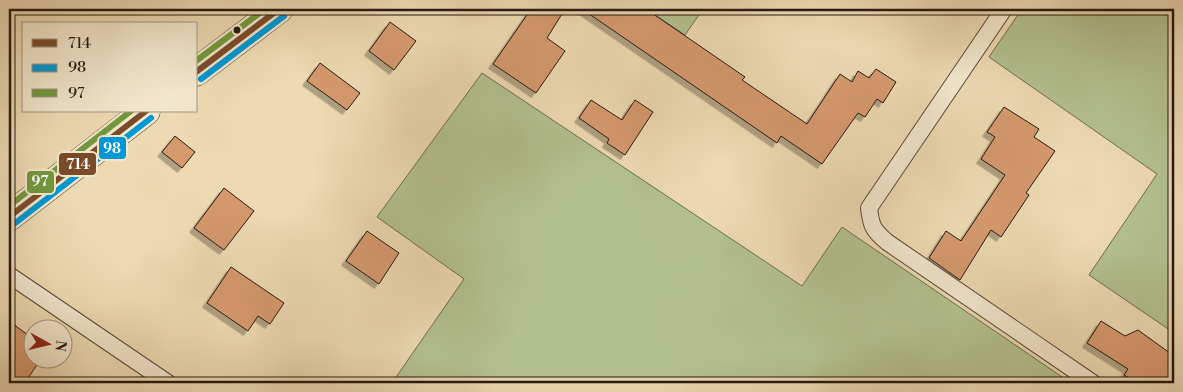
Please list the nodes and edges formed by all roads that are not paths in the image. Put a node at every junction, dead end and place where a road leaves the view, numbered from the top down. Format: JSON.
{"nodes":[{"id":1,"x":279,"y":9,"type":"edge"},
{"id":2,"x":1004,"y":9,"type":"edge"},
{"id":3,"x":198,"y":70,"type":"edge"},
{"id":4,"x":145,"y":112,"type":"edge"},
{"id":5,"x":9,"y":217,"type":"edge"},
{"id":6,"x":9,"y":275,"type":"edge"},
{"id":7,"x":168,"y":383,"type":"edge"},
{"id":8,"x":1093,"y":383,"type":"edge"}],
"edges":[{"from":1,"to":3,"type":"street"},
{"from":2,"to":8,"type":"lane"},
{"from":4,"to":5,"type":"street"},
{"from":6,"to":7,"type":"lane"}]}
